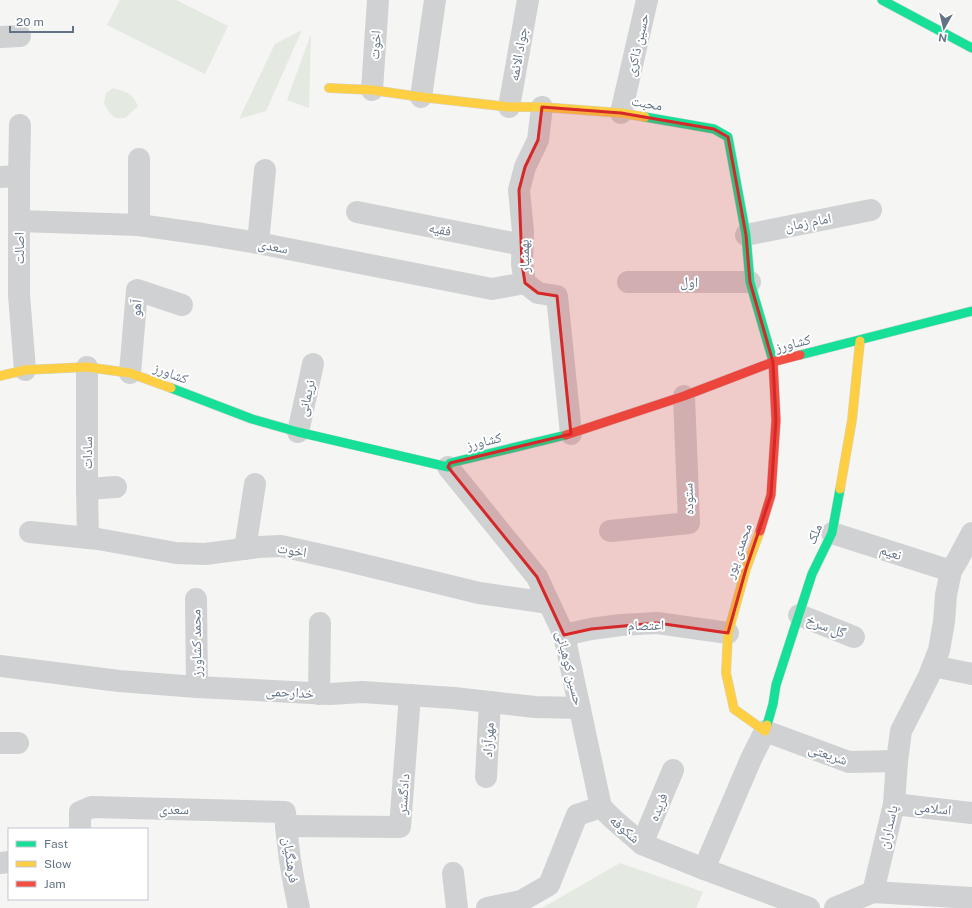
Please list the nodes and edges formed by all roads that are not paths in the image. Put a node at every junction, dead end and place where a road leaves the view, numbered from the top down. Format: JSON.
{"nodes":[{"id":1,"x":378,"y":0,"type":"edge"},
{"id":2,"x":435,"y":0,"type":"edge"},
{"id":3,"x":528,"y":0,"type":"edge"},
{"id":4,"x":647,"y":0,"type":"edge"},
{"id":5,"x":882,"y":0,"type":"edge"},
{"id":6,"x":972,"y":48,"type":"edge"},
{"id":7,"x":329,"y":88,"type":"dead end"},
{"id":8,"x":372,"y":90,"type":"junction"},
{"id":9,"x":421,"y":97,"type":"junction"},
{"id":10,"x":542,"y":107,"type":"junction"},
{"id":11,"x":508,"y":108,"type":"junction"},
{"id":12,"x":621,"y":113,"type":"junction"},
{"id":13,"x":20,"y":125,"type":"dead end"},
{"id":14,"x":139,"y":159,"type":"dead end"},
{"id":15,"x":265,"y":170,"type":"dead end"},
{"id":16,"x":9,"y":177,"type":"edge"},
{"id":17,"x":871,"y":210,"type":"dead end"},
{"id":18,"x":357,"y":212,"type":"dead end"},
{"id":19,"x":19,"y":221,"type":"junction"},
{"id":20,"x":138,"y":225,"type":"junction"},
{"id":21,"x":746,"y":235,"type":"junction"},
{"id":22,"x":258,"y":243,"type":"junction"},
{"id":23,"x":523,"y":245,"type":"junction"},
{"id":24,"x":525,"y":282,"type":"junction"},
{"id":25,"x":628,"y":282,"type":"dead end"},
{"id":26,"x":750,"y":282,"type":"junction"},
{"id":27,"x":182,"y":305,"type":"dead end"},
{"id":28,"x":972,"y":311,"type":"edge"},
{"id":29,"x":860,"y":341,"type":"junction"},
{"id":30,"x":773,"y":362,"type":"junction"},
{"id":31,"x":314,"y":364,"type":"dead end"},
{"id":32,"x":87,"y":367,"type":"junction"},
{"id":33,"x":25,"y":370,"type":"junction"},
{"id":34,"x":130,"y":373,"type":"junction"},
{"id":35,"x":0,"y":376,"type":"edge"},
{"id":36,"x":684,"y":396,"type":"junction"},
{"id":37,"x":298,"y":432,"type":"junction"},
{"id":38,"x":571,"y":434,"type":"junction"},
{"id":39,"x":448,"y":467,"type":"junction"},
{"id":40,"x":255,"y":484,"type":"dead end"},
{"id":41,"x":116,"y":487,"type":"dead end"},
{"id":42,"x":87,"y":488,"type":"junction"},
{"id":43,"x":610,"y":531,"type":"dead end"},
{"id":44,"x":30,"y":532,"type":"dead end"},
{"id":45,"x":832,"y":532,"type":"junction"},
{"id":46,"x":972,"y":533,"type":"edge"},
{"id":47,"x":88,"y":538,"type":"junction"},
{"id":48,"x":245,"y":549,"type":"junction"},
{"id":49,"x":960,"y":565,"type":"edge"},
{"id":50,"x":196,"y":599,"type":"dead end"},
{"id":51,"x":549,"y":603,"type":"junction"},
{"id":52,"x":799,"y":615,"type":"junction"},
{"id":53,"x":320,"y":623,"type":"dead end"},
{"id":54,"x":728,"y":633,"type":"junction"},
{"id":55,"x":564,"y":636,"type":"junction"},
{"id":56,"x":854,"y":637,"type":"dead end"},
{"id":57,"x":0,"y":666,"type":"edge"},
{"id":58,"x":933,"y":666,"type":"junction"},
{"id":59,"x":972,"y":674,"type":"edge"},
{"id":60,"x":197,"y":687,"type":"junction"},
{"id":61,"x":319,"y":694,"type":"junction"},
{"id":62,"x":410,"y":695,"type":"junction"},
{"id":63,"x":490,"y":702,"type":"junction"},
{"id":64,"x":580,"y":708,"type":"junction"},
{"id":65,"x":765,"y":731,"type":"junction"},
{"id":66,"x":897,"y":761,"type":"junction"},
{"id":67,"x":673,"y":770,"type":"dead end"},
{"id":68,"x":486,"y":777,"type":"dead end"},
{"id":69,"x":894,"y":804,"type":"junction"},
{"id":70,"x":601,"y":807,"type":"junction"},
{"id":71,"x":972,"y":813,"type":"edge"},
{"id":72,"x":285,"y":819,"type":"junction"},
{"id":73,"x":80,"y":828,"type":"edge"},
{"id":74,"x":642,"y":844,"type":"junction"},
{"id":75,"x":704,"y":869,"type":"junction"},
{"id":76,"x":454,"y":873,"type":"dead end"},
{"id":77,"x":873,"y":892,"type":"junction"},
{"id":78,"x":972,"y":898,"type":"edge"},
{"id":79,"x":299,"y":908,"type":"edge"},
{"id":80,"x":457,"y":908,"type":"edge"},
{"id":81,"x":487,"y":908,"type":"edge"},
{"id":82,"x":809,"y":908,"type":"edge"},
{"id":83,"x":835,"y":908,"type":"edge"}],
"edges":[{"from":1,"to":8,"type":"street","name":"اخوت"},
{"from":2,"to":9,"type":"street"},
{"from":3,"to":11,"type":"street","name":"جواد الائمه"},
{"from":4,"to":12,"type":"street","name":"حسین ذاکری"},
{"from":5,"to":6,"type":"street"},
{"from":7,"to":8,"type":"street","name":"محبت"},
{"from":8,"to":9,"type":"street","name":"محبت"},
{"from":9,"to":11,"type":"street","name":"محبت"},
{"from":10,"to":11,"type":"street","name":"محبت"},
{"from":10,"to":12,"type":"street","name":"محبت"},
{"from":10,"to":23,"type":"street","name":"بهمنیار"},
{"from":12,"to":21,"type":"street","name":"محبت"},
{"from":13,"to":16,"type":"street","name":"اصالت"},
{"from":14,"to":20,"type":"street"},
{"from":15,"to":22,"type":"street"},
{"from":16,"to":19,"type":"street","name":"اصالت"},
{"from":17,"to":21,"type":"street","name":"امام زمان"},
{"from":18,"to":23,"type":"street","name":"فقیه"},
{"from":19,"to":20,"type":"street","name":"سعدی"},
{"from":19,"to":33,"type":"street","name":"اصالت"},
{"from":20,"to":22,"type":"street","name":"سعدی"},
{"from":21,"to":26,"type":"street","name":"محبت"},
{"from":22,"to":24,"type":"street","name":"سعدی"},
{"from":23,"to":24,"type":"street","name":"بهمنیار"},
{"from":24,"to":38,"type":"street","name":"بهمنیار"},
{"from":25,"to":26,"type":"street","name":"اول"},
{"from":26,"to":30,"type":"street","name":"محبت"},
{"from":27,"to":34,"type":"street","name":"آهو"},
{"from":28,"to":29,"type":"street","name":"کشاورز"},
{"from":29,"to":30,"type":"street","name":"کشاورز"},
{"from":29,"to":45,"type":"street","name":"ملک"},
{"from":30,"to":36,"type":"street","name":"کشاورز"},
{"from":30,"to":54,"type":"street","name":"محمدی پور"},
{"from":31,"to":37,"type":"street","name":"نریمانی"},
{"from":32,"to":33,"type":"street","name":"کشاورز"},
{"from":32,"to":34,"type":"street","name":"کشاورز"},
{"from":32,"to":42,"type":"street","name":"سادات"},
{"from":33,"to":35,"type":"street","name":"کشاورز"},
{"from":34,"to":37,"type":"street","name":"کشاورز"},
{"from":36,"to":38,"type":"street","name":"کشاورز"},
{"from":36,"to":43,"type":"street","name":"ستوده"},
{"from":37,"to":39,"type":"street","name":"کشاورز"},
{"from":38,"to":39,"type":"street","name":"کشاورز"},
{"from":39,"to":51,"type":"street","name":"حسین کوهیانی"},
{"from":40,"to":48,"type":"street"},
{"from":41,"to":42,"type":"street"},
{"from":42,"to":47,"type":"street","name":"سادات"},
{"from":44,"to":47,"type":"street","name":"اخوت"},
{"from":45,"to":49,"type":"street","name":"نعیم"},
{"from":45,"to":52,"type":"street","name":"ملک"},
{"from":46,"to":49,"type":"street"},
{"from":47,"to":48,"type":"street","name":"اخوت"},
{"from":48,"to":51,"type":"street","name":"اخوت"},
{"from":49,"to":58,"type":"street"},
{"from":50,"to":60,"type":"street","name":"محمد کشاورز"},
{"from":51,"to":55,"type":"street","name":"حسین کوهیانی"},
{"from":52,"to":56,"type":"street","name":"گل سرخ"},
{"from":52,"to":65,"type":"street","name":"ملک"},
{"from":53,"to":61,"type":"street"},
{"from":54,"to":55,"type":"street","name":"اعتصام"},
{"from":54,"to":65,"type":"street","name":"محمدی پور"},
{"from":55,"to":64,"type":"street","name":"حسین کوهیانی"},
{"from":57,"to":60,"type":"street","name":"خدارحمی"},
{"from":58,"to":59,"type":"street"},
{"from":58,"to":66,"type":"street"},
{"from":60,"to":61,"type":"street","name":"خدارحمی"},
{"from":61,"to":62,"type":"street","name":"خدارحمی"},
{"from":62,"to":63,"type":"street","name":"خدارحمی"},
{"from":62,"to":72,"type":"street","name":"دادگستر"},
{"from":63,"to":64,"type":"street","name":"خدارحمی"},
{"from":63,"to":68,"type":"street","name":"مهرآزاد"},
{"from":64,"to":70,"type":"street","name":"حسین کوهیانی"},
{"from":65,"to":66,"type":"street","name":"شریعتی"},
{"from":65,"to":75,"type":"street"},
{"from":66,"to":69,"type":"street","name":"پاسداران"},
{"from":67,"to":74,"type":"street","name":"فریده"},
{"from":69,"to":71,"type":"street","name":"اسلامی"},
{"from":69,"to":77,"type":"street","name":"پاسداران"},
{"from":70,"to":74,"type":"street","name":"شکوفه"},
{"from":70,"to":81,"type":"street","name":"شکوفه"},
{"from":72,"to":73,"type":"street","name":"سعدی"},
{"from":72,"to":79,"type":"street","name":"فرهنگیان"},
{"from":74,"to":75,"type":"street","name":"شکوفه"},
{"from":75,"to":82,"type":"street","name":"شکوفه"},
{"from":76,"to":80,"type":"street"},
{"from":77,"to":78,"type":"street"},
{"from":77,"to":83,"type":"street"}]}
